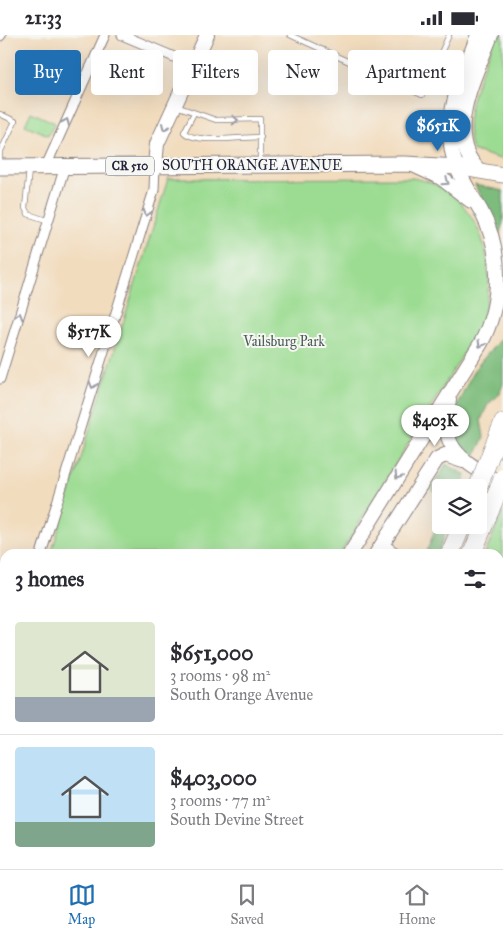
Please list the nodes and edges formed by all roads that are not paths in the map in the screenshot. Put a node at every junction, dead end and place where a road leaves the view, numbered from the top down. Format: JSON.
{"nodes":[{"id":1,"x":105,"y":35,"type":"edge"},
{"id":2,"x":122,"y":35,"type":"edge"},
{"id":3,"x":207,"y":35,"type":"edge"},
{"id":4,"x":290,"y":35,"type":"edge"},
{"id":5,"x":449,"y":35,"type":"edge"},
{"id":6,"x":478,"y":35,"type":"edge"},
{"id":7,"x":492,"y":35,"type":"edge"},
{"id":8,"x":200,"y":50,"type":"edge"},
{"id":9,"x":173,"y":57,"type":"edge"},
{"id":10,"x":180,"y":95,"type":"edge"},
{"id":11,"x":175,"y":105,"type":"junction"},
{"id":12,"x":194,"y":113,"type":"junction"},
{"id":13,"x":0,"y":114,"type":"edge"},
{"id":14,"x":261,"y":137,"type":"junction"},
{"id":15,"x":405,"y":163,"type":"junction"},
{"id":16,"x":155,"y":165,"type":"junction"},
{"id":17,"x":260,"y":165,"type":"junction"},
{"id":18,"x":46,"y":166,"type":"junction"},
{"id":19,"x":65,"y":166,"type":"junction"},
{"id":20,"x":0,"y":167,"type":"edge"},
{"id":21,"x":29,"y":167,"type":"junction"},
{"id":22,"x":457,"y":167,"type":"junction"},
{"id":23,"x":479,"y":170,"type":"junction"},
{"id":24,"x":503,"y":175,"type":"edge"},
{"id":25,"x":480,"y":211,"type":"junction"},
{"id":26,"x":49,"y":221,"type":"junction"},
{"id":27,"x":503,"y":257,"type":"edge"},
{"id":28,"x":496,"y":299,"type":"junction"},
{"id":29,"x":0,"y":379,"type":"edge"},
{"id":30,"x":452,"y":390,"type":"junction"},
{"id":31,"x":503,"y":423,"type":"edge"},
{"id":32,"x":410,"y":457,"type":"junction"},
{"id":33,"x":463,"y":461,"type":"junction"},
{"id":34,"x":426,"y":474,"type":"junction"},
{"id":35,"x":503,"y":478,"type":"edge"},
{"id":36,"x":481,"y":479,"type":"edge"},
{"id":37,"x":503,"y":485,"type":"edge"},
{"id":38,"x":458,"y":534,"type":"edge"},
{"id":39,"x":43,"y":549,"type":"edge"},
{"id":40,"x":353,"y":549,"type":"edge"},
{"id":41,"x":379,"y":549,"type":"edge"},
{"id":42,"x":452,"y":549,"type":"edge"},
{"id":43,"x":474,"y":549,"type":"edge"}],
"edges":[{"from":18,"to":1,"type":"street","one_way":true},
{"from":2,"to":9,"type":"street"},
{"from":3,"to":8,"type":"main road"},
{"from":4,"to":5,"type":"lane"},
{"from":6,"to":22,"type":"main road"},
{"from":7,"to":23,"type":"main road"},
{"from":10,"to":11,"type":"main road"},
{"from":11,"to":12,"type":"lane"},
{"from":11,"to":16,"type":"main road","one_way":true},
{"from":12,"to":14,"type":"lane","one_way":true},
{"from":12,"to":14,"type":"lane"},
{"from":13,"to":20,"type":"lane"},
{"from":14,"to":17,"type":"lane"},
{"from":15,"to":17,"type":"main road","name":"SOUTH ORANGE AVENUE","number":"CR 510"},
{"from":15,"to":22,"type":"main road","name":"SOUTH ORANGE AVENUE","number":"CR 510"},
{"from":15,"to":25,"type":"main road","one_way":true},
{"from":16,"to":17,"type":"main road","name":"SOUTH ORANGE AVENUE","number":"CR 510"},
{"from":16,"to":19,"type":"main road","name":"SOUTH ORANGE AVENUE","number":"CR 510"},
{"from":16,"to":39,"type":"street","one_way":true},
{"from":18,"to":19,"type":"main road","name":"SOUTH ORANGE AVENUE","number":"CR 510"},
{"from":18,"to":21,"type":"main road","name":"SOUTH ORANGE AVENUE","number":"CR 510"},
{"from":19,"to":26,"type":"street"},
{"from":20,"to":21,"type":"main road","name":"SOUTH ORANGE AVENUE","number":"CR 510"},
{"from":21,"to":26,"type":"lane"},
{"from":22,"to":23,"type":"main road","name":"SOUTH ORANGE AVENUE","number":"CR 510"},
{"from":22,"to":25,"type":"main road"},
{"from":23,"to":24,"type":"main road","name":"SOUTH ORANGE AVENUE","number":"CR 510"},
{"from":25,"to":28,"type":"main road"},
{"from":29,"to":26,"type":"street","one_way":true},
{"from":27,"to":28,"type":"main road"},
{"from":28,"to":30,"type":"main road","one_way":true},
{"from":30,"to":32,"type":"main road"},
{"from":30,"to":33,"type":"main road"},
{"from":31,"to":36,"type":"highway","bridge":true},
{"from":32,"to":34,"type":"main road"},
{"from":32,"to":40,"type":"main road","one_way":true},
{"from":33,"to":34,"type":"main road"},
{"from":33,"to":37,"type":"main road"},
{"from":34,"to":41,"type":"main road"},
{"from":35,"to":43,"type":"highway","bridge":true},
{"from":38,"to":42,"type":"highway"}]}
